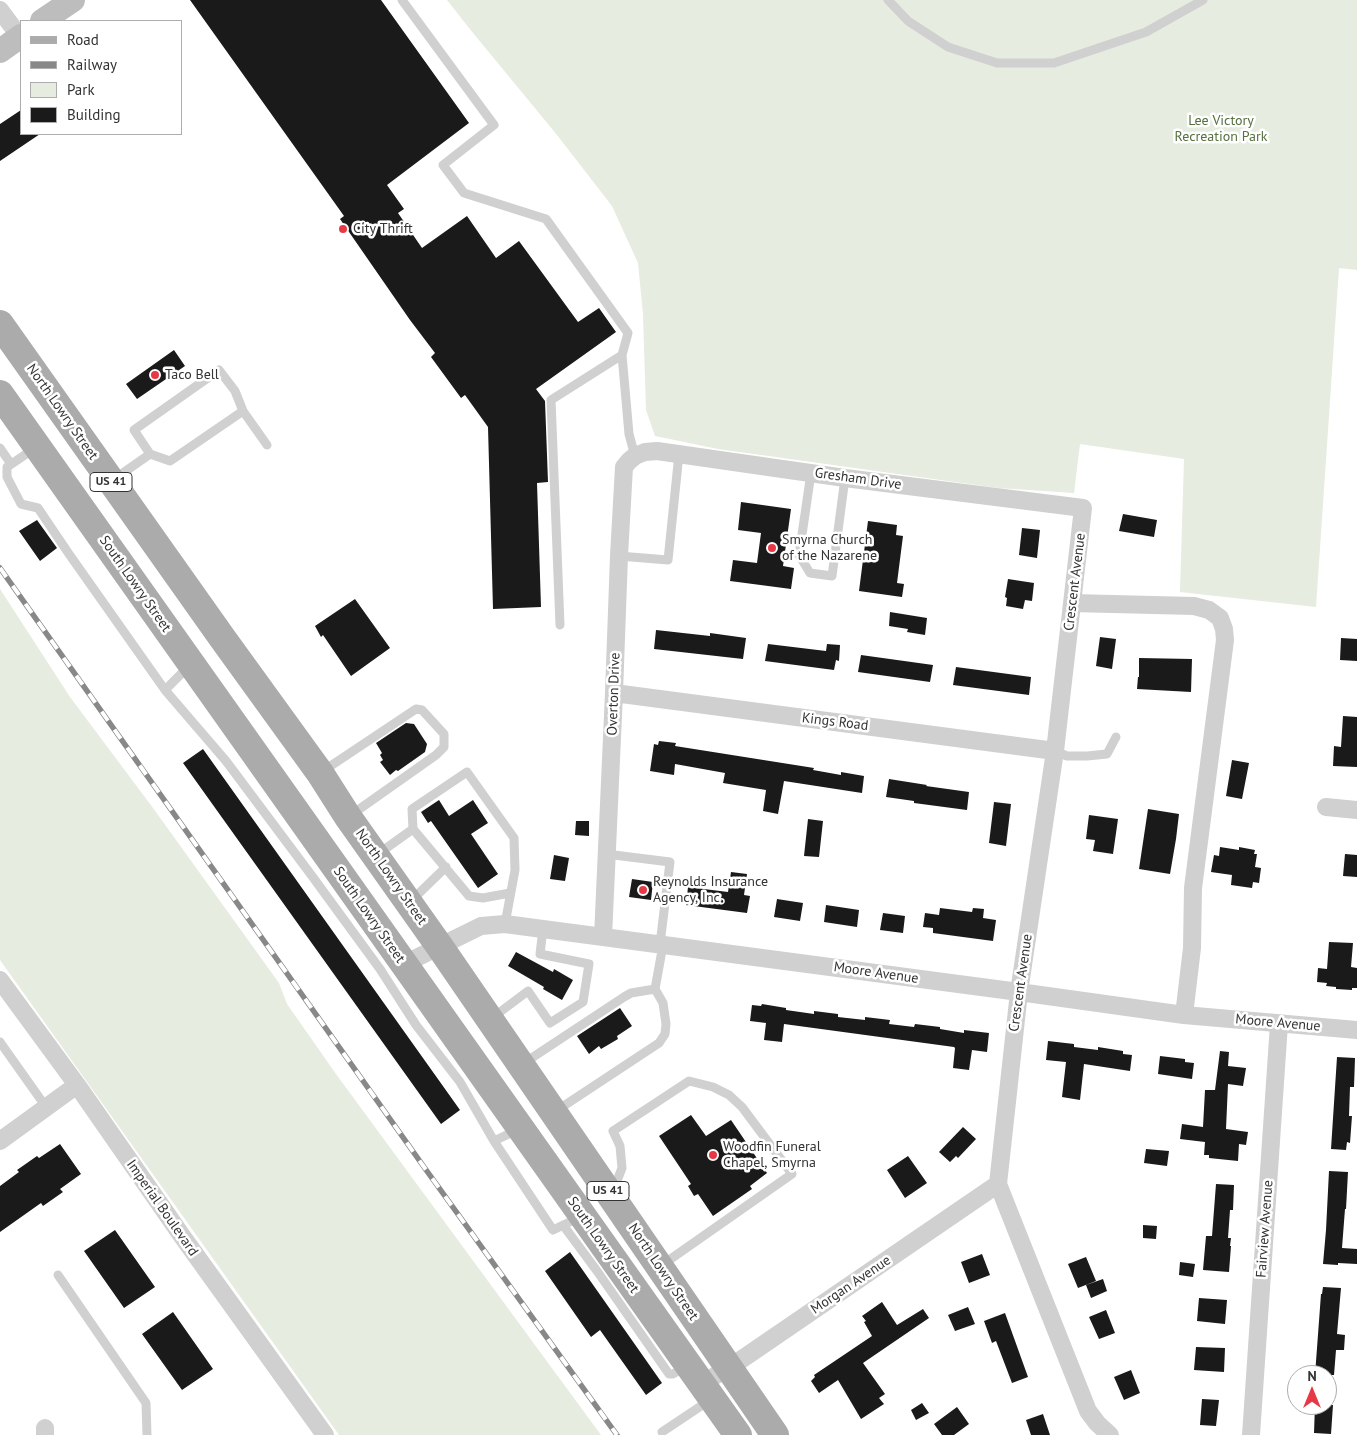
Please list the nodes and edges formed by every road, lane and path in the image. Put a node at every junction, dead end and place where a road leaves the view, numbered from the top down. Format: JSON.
{"nodes":[{"id":1,"x":402,"y":0,"type":"edge"},
{"id":2,"x":888,"y":0,"type":"edge"},
{"id":3,"x":1203,"y":0,"type":"edge"},
{"id":4,"x":68,"y":2,"type":"edge"},
{"id":5,"x":0,"y":10,"type":"edge"},
{"id":6,"x":43,"y":20,"type":"edge"},
{"id":7,"x":20,"y":36,"type":"edge"},
{"id":8,"x":0,"y":51,"type":"edge"},
{"id":9,"x":0,"y":324,"type":"edge"},
{"id":10,"x":622,"y":355,"type":"junction"},
{"id":11,"x":0,"y":394,"type":"edge"},
{"id":12,"x":243,"y":411,"type":"junction"},
{"id":13,"x":267,"y":445,"type":"dead end"},
{"id":14,"x":37,"y":447,"type":"junction"},
{"id":15,"x":0,"y":448,"type":"edge"},
{"id":16,"x":150,"y":454,"type":"junction"},
{"id":17,"x":679,"y":454,"type":"junction"},
{"id":18,"x":635,"y":456,"type":"junction"},
{"id":19,"x":11,"y":464,"type":"junction"},
{"id":20,"x":811,"y":473,"type":"junction"},
{"id":21,"x":845,"y":478,"type":"junction"},
{"id":22,"x":111,"y":482,"type":"junction"},
{"id":23,"x":1083,"y":508,"type":"joint"},
{"id":24,"x":619,"y":556,"type":"junction"},
{"id":25,"x":1072,"y":603,"type":"junction"},
{"id":26,"x":560,"y":625,"type":"dead end"},
{"id":27,"x":223,"y":639,"type":"junction"},
{"id":28,"x":192,"y":664,"type":"junction"},
{"id":29,"x":166,"y":690,"type":"junction"},
{"id":30,"x":614,"y":693,"type":"junction"},
{"id":31,"x":1116,"y":737,"type":"dead end"},
{"id":32,"x":1055,"y":751,"type":"junction"},
{"id":33,"x":320,"y":774,"type":"junction"},
{"id":34,"x":1326,"y":807,"type":"dead end"},
{"id":35,"x":1357,"y":810,"type":"edge"},
{"id":36,"x":348,"y":817,"type":"junction"},
{"id":37,"x":413,"y":829,"type":"junction"},
{"id":38,"x":606,"y":854,"type":"junction"},
{"id":39,"x":376,"y":855,"type":"junction"},
{"id":40,"x":446,"y":868,"type":"junction"},
{"id":41,"x":510,"y":893,"type":"junction"},
{"id":42,"x":409,"y":903,"type":"junction"},
{"id":43,"x":505,"y":924,"type":"junction"},
{"id":44,"x":543,"y":929,"type":"junction"},
{"id":45,"x":603,"y":937,"type":"junction"},
{"id":46,"x":661,"y":945,"type":"junction"},
{"id":47,"x":440,"y":946,"type":"junction"},
{"id":48,"x":404,"y":964,"type":"junction"},
{"id":49,"x":0,"y":980,"type":"edge"},
{"id":50,"x":655,"y":989,"type":"junction"},
{"id":51,"x":1019,"y":992,"type":"junction"},
{"id":52,"x":1184,"y":1015,"type":"junction"},
{"id":53,"x":490,"y":1020,"type":"junction"},
{"id":54,"x":1279,"y":1024,"type":"junction"},
{"id":55,"x":1357,"y":1030,"type":"edge"},
{"id":56,"x":0,"y":1042,"type":"edge"},
{"id":57,"x":521,"y":1065,"type":"junction"},
{"id":58,"x":77,"y":1085,"type":"junction"},
{"id":59,"x":46,"y":1107,"type":"junction"},
{"id":60,"x":554,"y":1112,"type":"junction"},
{"id":61,"x":520,"y":1128,"type":"junction"},
{"id":62,"x":0,"y":1141,"type":"edge"},
{"id":63,"x":494,"y":1142,"type":"junction"},
{"id":64,"x":998,"y":1184,"type":"junction"},
{"id":65,"x":611,"y":1196,"type":"junction"},
{"id":66,"x":573,"y":1220,"type":"junction"},
{"id":67,"x":660,"y":1266,"type":"junction"},
{"id":68,"x":58,"y":1275,"type":"dead end"},
{"id":69,"x":729,"y":1368,"type":"junction"},
{"id":70,"x":701,"y":1382,"type":"junction"},
{"id":71,"x":662,"y":1432,"type":"dead end"},
{"id":72,"x":147,"y":1435,"type":"edge"},
{"id":73,"x":325,"y":1435,"type":"edge"},
{"id":74,"x":738,"y":1435,"type":"edge"},
{"id":75,"x":775,"y":1435,"type":"edge"},
{"id":76,"x":1110,"y":1435,"type":"edge"},
{"id":77,"x":1251,"y":1435,"type":"edge"}],
"edges":[{"from":1,"to":10,"type":"lane"},
{"from":2,"to":3,"type":"lane"},
{"from":4,"to":6,"type":"street"},
{"from":5,"to":7,"type":"street"},
{"from":7,"to":8,"type":"street"},
{"from":9,"to":22,"type":"main road","name":"North Lowry Street","number":"US 41"},
{"from":10,"to":18,"type":"lane"},
{"from":10,"to":26,"type":"lane"},
{"from":11,"to":14,"type":"main road","name":"South Lowry Street","number":"US 41"},
{"from":12,"to":13,"type":"lane"},
{"from":12,"to":16,"type":"lane"},
{"from":12,"to":16,"type":"lane"},
{"from":14,"to":19,"type":"lane"},
{"from":14,"to":28,"type":"main road","name":"South Lowry Street","number":"US 41"},
{"from":15,"to":19,"type":"lane"},
{"from":16,"to":22,"type":"lane"},
{"from":17,"to":18,"type":"street","name":"Gresham Drive"},
{"from":17,"to":20,"type":"street","name":"Gresham Drive"},
{"from":17,"to":24,"type":"lane"},
{"from":18,"to":24,"type":"street","name":"Overton Drive"},
{"from":19,"to":29,"type":"lane"},
{"from":20,"to":21,"type":"street","name":"Gresham Drive"},
{"from":20,"to":21,"type":"lane"},
{"from":21,"to":23,"type":"street","name":"Gresham Drive"},
{"from":22,"to":27,"type":"main road","name":"North Lowry Street","number":"US 41"},
{"from":23,"to":25,"type":"street","name":"Crescent Avenue"},
{"from":24,"to":30,"type":"street","name":"Overton Drive"},
{"from":25,"to":32,"type":"street","name":"Crescent Avenue"},
{"from":25,"to":52,"type":"street"},
{"from":27,"to":28,"type":"main road"},
{"from":27,"to":33,"type":"main road","name":"North Lowry Street","number":"US 41"},
{"from":28,"to":29,"type":"lane"},
{"from":28,"to":48,"type":"main road","name":"South Lowry Street","number":"US 41"},
{"from":29,"to":63,"type":"lane"},
{"from":30,"to":32,"type":"street","name":"Kings Road"},
{"from":30,"to":38,"type":"street","name":"Overton Drive"},
{"from":31,"to":32,"type":"lane"},
{"from":32,"to":51,"type":"street","name":"Crescent Avenue"},
{"from":33,"to":36,"type":"main road","name":"North Lowry Street","number":"US 41"},
{"from":33,"to":36,"type":"lane"},
{"from":34,"to":35,"type":"street"},
{"from":36,"to":39,"type":"main road","name":"North Lowry Street","number":"US 41"},
{"from":37,"to":39,"type":"lane"},
{"from":37,"to":40,"type":"lane"},
{"from":37,"to":41,"type":"lane"},
{"from":38,"to":45,"type":"street","name":"Overton Drive"},
{"from":38,"to":46,"type":"lane"},
{"from":39,"to":42,"type":"main road","name":"North Lowry Street","number":"US 41"},
{"from":40,"to":41,"type":"lane"},
{"from":40,"to":42,"type":"lane"},
{"from":41,"to":43,"type":"lane"},
{"from":42,"to":47,"type":"main road","name":"North Lowry Street","number":"US 41"},
{"from":43,"to":44,"type":"street","name":"Moore Avenue"},
{"from":43,"to":47,"type":"street","name":"Moore Avenue"},
{"from":44,"to":45,"type":"street","name":"Moore Avenue"},
{"from":44,"to":53,"type":"lane"},
{"from":45,"to":46,"type":"street","name":"Moore Avenue"},
{"from":46,"to":50,"type":"lane"},
{"from":46,"to":51,"type":"street","name":"Moore Avenue"},
{"from":47,"to":48,"type":"street","name":"Moore Avenue"},
{"from":47,"to":53,"type":"main road","name":"North Lowry Street","number":"US 41"},
{"from":48,"to":61,"type":"main road","name":"South Lowry Street","number":"US 41"},
{"from":49,"to":58,"type":"street","name":"Imperial Boulevard"},
{"from":50,"to":57,"type":"lane"},
{"from":50,"to":60,"type":"lane"},
{"from":51,"to":52,"type":"street","name":"Moore Avenue"},
{"from":51,"to":64,"type":"street","name":"Crescent Avenue"},
{"from":52,"to":54,"type":"street","name":"Moore Avenue"},
{"from":53,"to":57,"type":"main road","name":"North Lowry Street","number":"US 41"},
{"from":54,"to":55,"type":"street","name":"Moore Avenue"},
{"from":54,"to":77,"type":"street","name":"Fairview Avenue"},
{"from":56,"to":59,"type":"lane"},
{"from":57,"to":60,"type":"main road","name":"North Lowry Street","number":"US 41"},
{"from":58,"to":59,"type":"street"},
{"from":58,"to":73,"type":"street","name":"Imperial Boulevard"},
{"from":59,"to":62,"type":"street"},
{"from":60,"to":65,"type":"main road","name":"North Lowry Street","number":"US 41"},
{"from":61,"to":63,"type":"lane"},
{"from":61,"to":66,"type":"main road","name":"South Lowry Street","number":"US 41"},
{"from":63,"to":66,"type":"lane"},
{"from":64,"to":69,"type":"street","name":"Morgan Avenue"},
{"from":64,"to":76,"type":"street","name":"Crescent Avenue"},
{"from":65,"to":66,"type":"main road"},
{"from":65,"to":67,"type":"main road","name":"North Lowry Street","number":"US 41"},
{"from":65,"to":67,"type":"lane"},
{"from":66,"to":70,"type":"main road","name":"South Lowry Street","number":"US 41"},
{"from":67,"to":69,"type":"main road","name":"North Lowry Street","number":"US 41"},
{"from":68,"to":72,"type":"lane"},
{"from":69,"to":70,"type":"street","name":"Morgan Avenue"},
{"from":69,"to":75,"type":"main road","name":"North Lowry Street","number":"US 41"},
{"from":70,"to":71,"type":"lane"},
{"from":70,"to":74,"type":"main road","name":"South Lowry Street","number":"US 41"}]}
